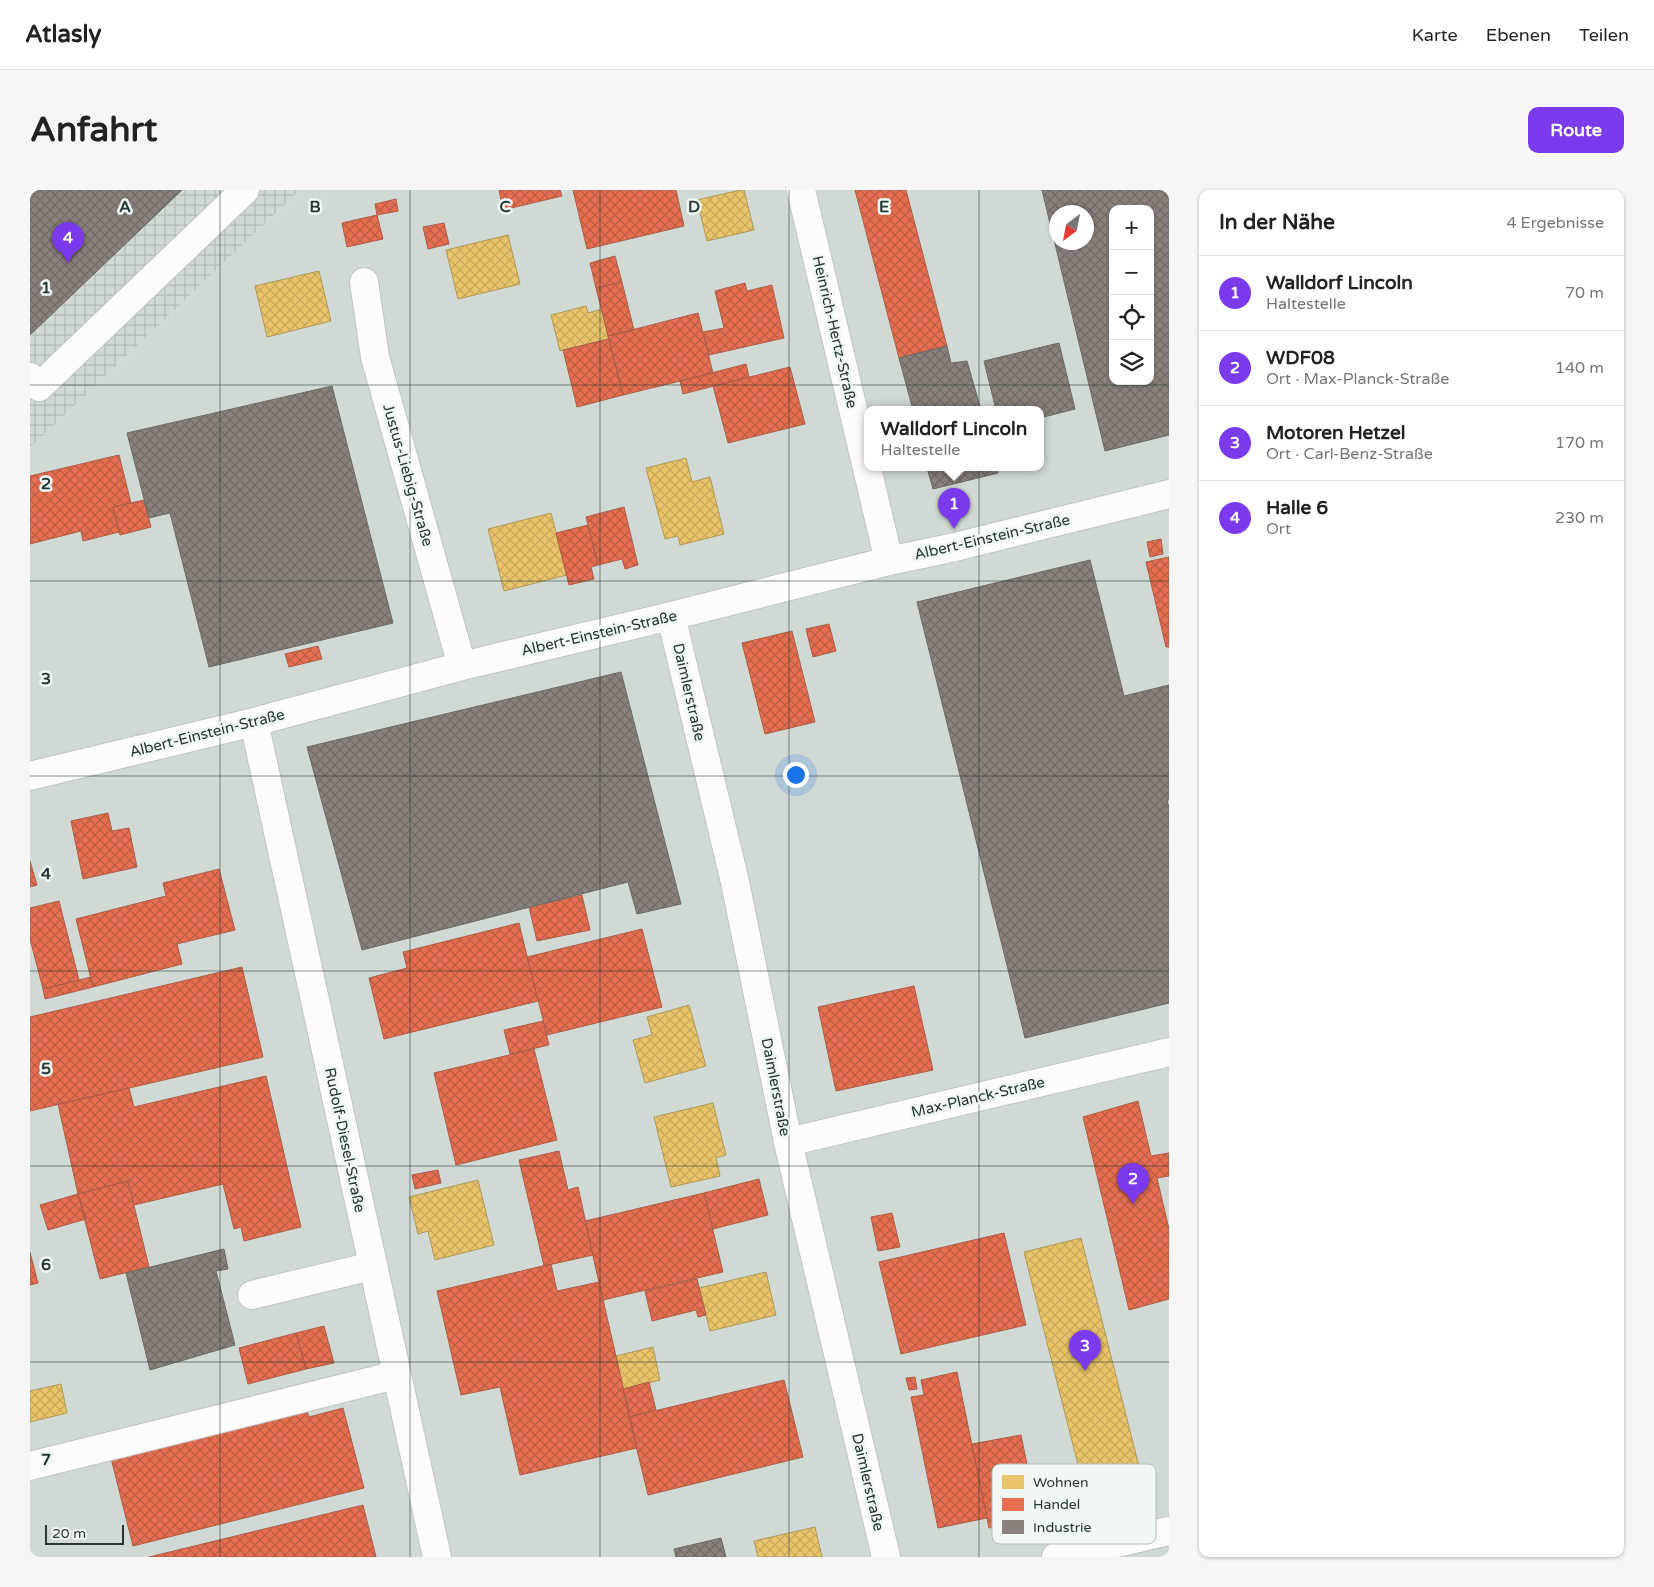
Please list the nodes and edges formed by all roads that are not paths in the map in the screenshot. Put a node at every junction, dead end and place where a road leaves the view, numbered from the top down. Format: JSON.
{"nodes":[{"id":1,"x":245,"y":190,"type":"edge"},
{"id":2,"x":801,"y":190,"type":"edge"},
{"id":3,"x":364,"y":282,"type":"dead end"},
{"id":4,"x":33,"y":387,"type":"edge"},
{"id":5,"x":864,"y":456,"type":"edge"},
{"id":6,"x":868,"y":471,"type":"edge"},
{"id":7,"x":1169,"y":494,"type":"edge"},
{"id":8,"x":889,"y":561,"type":"junction"},
{"id":9,"x":671,"y":616,"type":"junction"},
{"id":10,"x":462,"y":666,"type":"junction"},
{"id":11,"x":254,"y":722,"type":"junction"},
{"id":12,"x":30,"y":776,"type":"edge"},
{"id":13,"x":1169,"y":1052,"type":"edge"},
{"id":14,"x":788,"y":1142,"type":"junction"},
{"id":15,"x":372,"y":1266,"type":"junction"},
{"id":16,"x":252,"y":1295,"type":"dead end"},
{"id":17,"x":396,"y":1375,"type":"junction"},
{"id":18,"x":30,"y":1466,"type":"edge"},
{"id":19,"x":1169,"y":1531,"type":"edge"},
{"id":20,"x":1156,"y":1534,"type":"edge"},
{"id":21,"x":1112,"y":1544,"type":"edge"},
{"id":22,"x":437,"y":1557,"type":"edge"},
{"id":23,"x":886,"y":1557,"type":"edge"},
{"id":24,"x":1056,"y":1557,"type":"edge"}],
"edges":[{"from":1,"to":4,"type":"street"},
{"from":2,"to":5,"type":"street","name":"Heinrich-Hertz-Straße"},
{"from":3,"to":10,"type":"street","name":"Justus-Liebig-Straße"},
{"from":6,"to":8,"type":"street","name":"Heinrich-Hertz-Straße"},
{"from":7,"to":8,"type":"street","name":"Albert-Einstein-Straße"},
{"from":8,"to":9,"type":"street","name":"Albert-Einstein-Straße"},
{"from":9,"to":10,"type":"street","name":"Albert-Einstein-Straße"},
{"from":9,"to":14,"type":"street","name":"Daimlerstraße"},
{"from":10,"to":11,"type":"street","name":"Albert-Einstein-Straße"},
{"from":11,"to":12,"type":"street","name":"Albert-Einstein-Straße"},
{"from":11,"to":15,"type":"street","name":"Rudolf-Diesel-Straße"},
{"from":13,"to":14,"type":"street","name":"Max-Planck-Straße"},
{"from":14,"to":23,"type":"street","name":"Daimlerstraße"},
{"from":15,"to":16,"type":"street"},
{"from":15,"to":17,"type":"street","name":"Rudolf-Diesel-Straße"},
{"from":17,"to":18,"type":"street"},
{"from":17,"to":22,"type":"street","name":"Rudolf-Diesel-Straße"},
{"from":19,"to":20,"type":"street"},
{"from":21,"to":24,"type":"street"}]}
